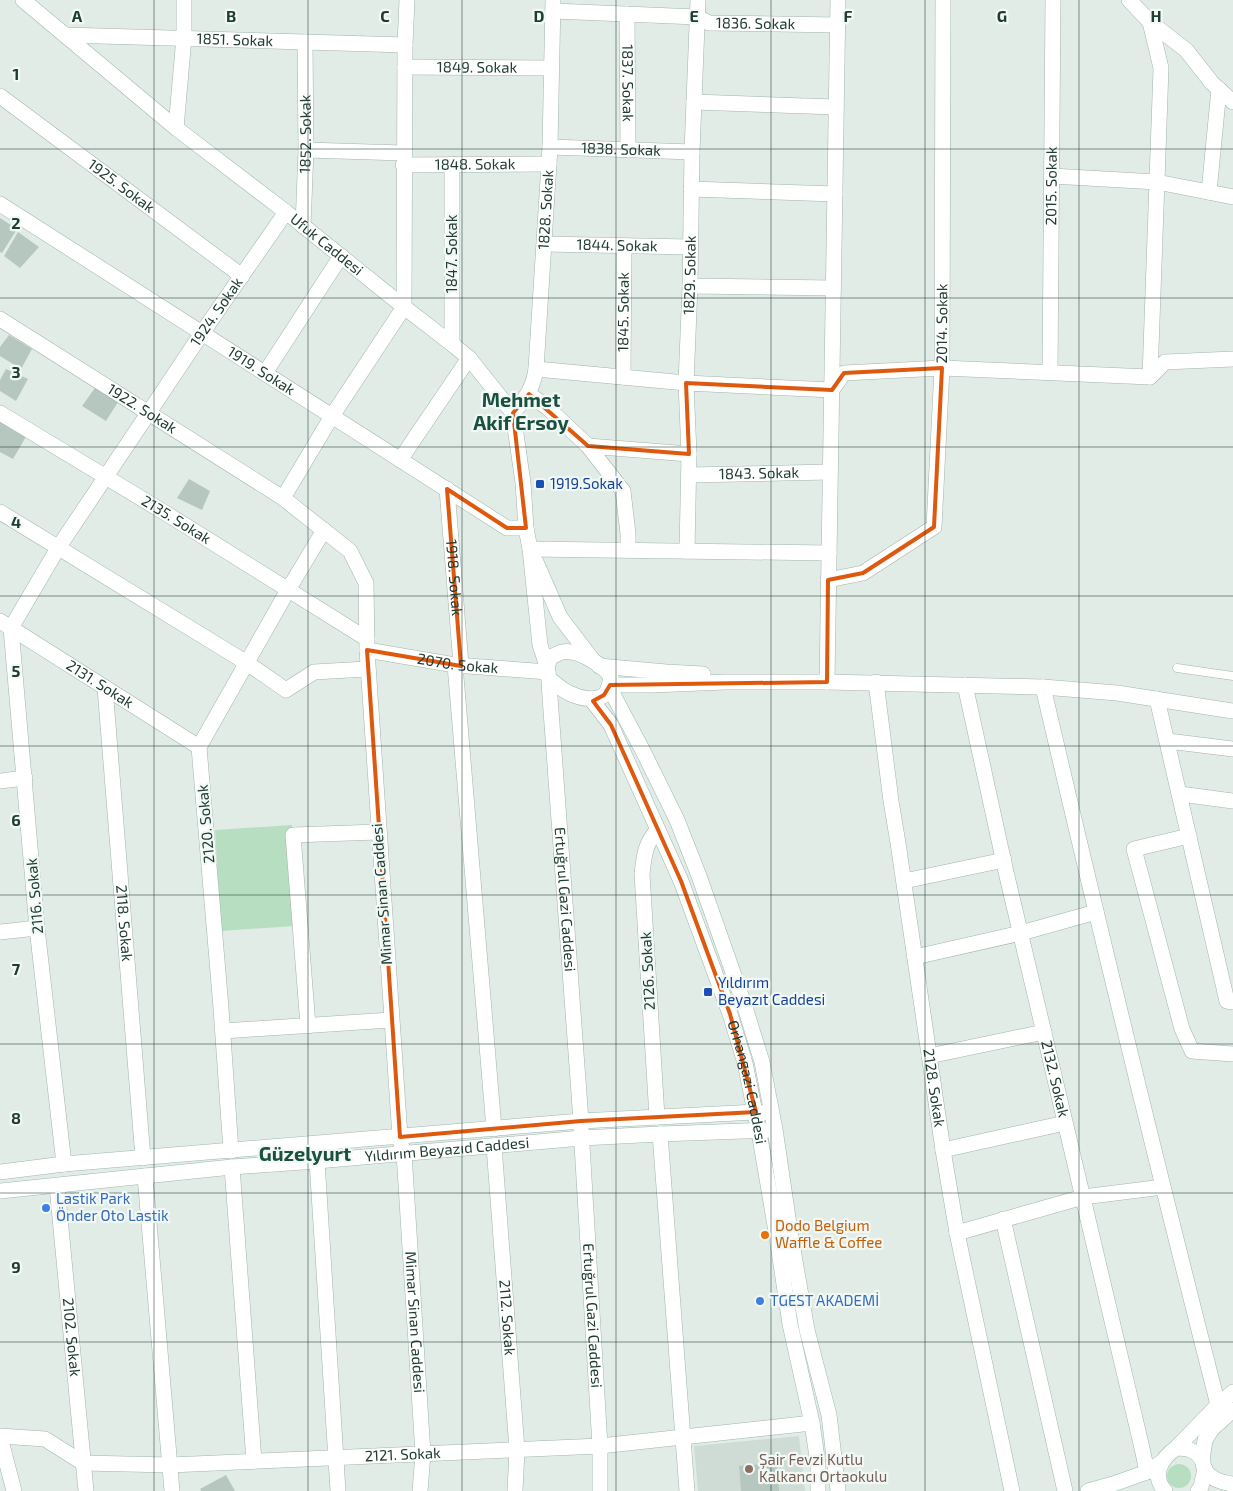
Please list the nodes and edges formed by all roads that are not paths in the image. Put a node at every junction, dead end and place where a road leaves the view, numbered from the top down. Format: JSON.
{"nodes":[{"id":1,"x":23,"y":0,"type":"edge"},
{"id":2,"x":184,"y":0,"type":"edge"},
{"id":3,"x":407,"y":0,"type":"edge"},
{"id":4,"x":698,"y":0,"type":"edge"},
{"id":5,"x":838,"y":0,"type":"edge"},
{"id":6,"x":943,"y":0,"type":"edge"},
{"id":7,"x":1053,"y":0,"type":"edge"},
{"id":8,"x":1129,"y":0,"type":"edge"},
{"id":9,"x":553,"y":6,"type":"edge"},
{"id":10,"x":627,"y":14,"type":"junction"},
{"id":11,"x":697,"y":18,"type":"junction"},
{"id":12,"x":1150,"y":22,"type":"junction"},
{"id":13,"x":838,"y":25,"type":"junction"},
{"id":14,"x":65,"y":34,"type":"junction"},
{"id":15,"x":184,"y":37,"type":"junction"},
{"id":16,"x":305,"y":42,"type":"junction"},
{"id":17,"x":404,"y":45,"type":"junction"},
{"id":18,"x":405,"y":67,"type":"junction"},
{"id":19,"x":551,"y":68,"type":"junction"},
{"id":20,"x":1219,"y":89,"type":"junction"},
{"id":21,"x":0,"y":96,"type":"edge"},
{"id":22,"x":694,"y":102,"type":"junction"},
{"id":23,"x":1233,"y":102,"type":"edge"},
{"id":24,"x":836,"y":107,"type":"junction"},
{"id":25,"x":176,"y":128,"type":"junction"},
{"id":26,"x":550,"y":147,"type":"junction"},
{"id":27,"x":306,"y":150,"type":"junction"},
{"id":28,"x":628,"y":150,"type":"junction"},
{"id":29,"x":692,"y":152,"type":"junction"},
{"id":30,"x":404,"y":159,"type":"junction"},
{"id":31,"x":452,"y":164,"type":"junction"},
{"id":32,"x":548,"y":164,"type":"junction"},
{"id":33,"x":1052,"y":176,"type":"junction"},
{"id":34,"x":1157,"y":182,"type":"junction"},
{"id":35,"x":691,"y":189,"type":"junction"},
{"id":36,"x":1209,"y":192,"type":"junction"},
{"id":37,"x":835,"y":194,"type":"junction"},
{"id":38,"x":1233,"y":197,"type":"edge"},
{"id":39,"x":0,"y":204,"type":"edge"},
{"id":40,"x":286,"y":212,"type":"junction"},
{"id":41,"x":303,"y":226,"type":"junction"},
{"id":42,"x":545,"y":244,"type":"junction"},
{"id":43,"x":624,"y":246,"type":"junction"},
{"id":44,"x":689,"y":247,"type":"junction"},
{"id":45,"x":341,"y":256,"type":"junction"},
{"id":46,"x":242,"y":276,"type":"junction"},
{"id":47,"x":690,"y":286,"type":"junction"},
{"id":48,"x":833,"y":288,"type":"junction"},
{"id":49,"x":404,"y":307,"type":"junction"},
{"id":50,"x":0,"y":319,"type":"edge"},
{"id":51,"x":202,"y":333,"type":"junction"},
{"id":52,"x":452,"y":344,"type":"junction"},
{"id":53,"x":469,"y":358,"type":"junction"},
{"id":54,"x":1233,"y":359,"type":"edge"},
{"id":55,"x":536,"y":368,"type":"junction"},
{"id":56,"x":942,"y":368,"type":"junction"},
{"id":57,"x":1050,"y":372,"type":"junction"},
{"id":58,"x":265,"y":373,"type":"junction"},
{"id":59,"x":623,"y":377,"type":"junction"},
{"id":60,"x":1150,"y":377,"type":"junction"},
{"id":61,"x":686,"y":383,"type":"junction"},
{"id":62,"x":832,"y":390,"type":"junction"},
{"id":63,"x":529,"y":394,"type":"junction"},
{"id":64,"x":0,"y":413,"type":"edge"},
{"id":65,"x":149,"y":413,"type":"junction"},
{"id":66,"x":513,"y":413,"type":"junction"},
{"id":67,"x":332,"y":416,"type":"junction"},
{"id":68,"x":588,"y":446,"type":"junction"},
{"id":69,"x":689,"y":454,"type":"junction"},
{"id":70,"x":400,"y":460,"type":"junction"},
{"id":71,"x":830,"y":472,"type":"junction"},
{"id":72,"x":689,"y":474,"type":"junction"},
{"id":73,"x":106,"y":477,"type":"junction"},
{"id":74,"x":447,"y":489,"type":"junction"},
{"id":75,"x":283,"y":498,"type":"junction"},
{"id":76,"x":0,"y":512,"type":"edge"},
{"id":77,"x":526,"y":528,"type":"junction"},
{"id":78,"x":324,"y":530,"type":"junction"},
{"id":79,"x":58,"y":548,"type":"junction"},
{"id":80,"x":530,"y":549,"type":"junction"},
{"id":81,"x":628,"y":550,"type":"junction"},
{"id":82,"x":687,"y":551,"type":"junction"},
{"id":83,"x":829,"y":553,"type":"junction"},
{"id":84,"x":828,"y":580,"type":"junction"},
{"id":85,"x":288,"y":590,"type":"junction"},
{"id":86,"x":5,"y":625,"type":"edge"},
{"id":87,"x":367,"y":645,"type":"junction"},
{"id":88,"x":247,"y":662,"type":"junction"},
{"id":89,"x":597,"y":664,"type":"junction"},
{"id":90,"x":458,"y":665,"type":"junction"},
{"id":91,"x":1177,"y":668,"type":"dead end"},
{"id":92,"x":368,"y":669,"type":"junction"},
{"id":93,"x":548,"y":672,"type":"junction"},
{"id":94,"x":1233,"y":676,"type":"edge"},
{"id":95,"x":826,"y":682,"type":"junction"},
{"id":96,"x":876,"y":682,"type":"junction"},
{"id":97,"x":965,"y":685,"type":"junction"},
{"id":98,"x":609,"y":686,"type":"junction"},
{"id":99,"x":1043,"y":686,"type":"junction"},
{"id":100,"x":105,"y":688,"type":"junction"},
{"id":101,"x":591,"y":699,"type":"junction"},
{"id":102,"x":1158,"y":699,"type":"junction"},
{"id":103,"x":1233,"y":710,"type":"edge"},
{"id":104,"x":1168,"y":741,"type":"junction"},
{"id":105,"x":199,"y":747,"type":"junction"},
{"id":106,"x":1233,"y":749,"type":"edge"},
{"id":107,"x":25,"y":778,"type":"junction"},
{"id":108,"x":0,"y":781,"type":"edge"},
{"id":109,"x":1180,"y":794,"type":"junction"},
{"id":110,"x":1233,"y":801,"type":"edge"},
{"id":111,"x":658,"y":830,"type":"junction"},
{"id":112,"x":378,"y":832,"type":"junction"},
{"id":113,"x":1189,"y":836,"type":"junction"},
{"id":114,"x":1004,"y":860,"type":"junction"},
{"id":115,"x":904,"y":881,"type":"junction"},
{"id":116,"x":1096,"y":912,"type":"junction"},
{"id":117,"x":37,"y":928,"type":"junction"},
{"id":118,"x":0,"y":932,"type":"edge"},
{"id":119,"x":1020,"y":932,"type":"junction"},
{"id":120,"x":915,"y":958,"type":"junction"},
{"id":121,"x":1233,"y":1002,"type":"edge"},
{"id":122,"x":391,"y":1020,"type":"junction"},
{"id":123,"x":308,"y":1026,"type":"junction"},
{"id":124,"x":223,"y":1031,"type":"junction"},
{"id":125,"x":1044,"y":1032,"type":"junction"},
{"id":126,"x":1233,"y":1054,"type":"edge"},
{"id":127,"x":929,"y":1056,"type":"junction"},
{"id":128,"x":756,"y":1112,"type":"junction"},
{"id":129,"x":772,"y":1114,"type":"junction"},
{"id":130,"x":657,"y":1117,"type":"junction"},
{"id":131,"x":581,"y":1121,"type":"junction"},
{"id":132,"x":1065,"y":1123,"type":"junction"},
{"id":133,"x":494,"y":1129,"type":"junction"},
{"id":134,"x":775,"y":1129,"type":"junction"},
{"id":135,"x":759,"y":1132,"type":"junction"},
{"id":136,"x":660,"y":1134,"type":"junction"},
{"id":137,"x":400,"y":1137,"type":"junction"},
{"id":138,"x":582,"y":1138,"type":"junction"},
{"id":139,"x":494,"y":1146,"type":"junction"},
{"id":140,"x":943,"y":1150,"type":"junction"},
{"id":141,"x":231,"y":1151,"type":"junction"},
{"id":142,"x":404,"y":1153,"type":"junction"},
{"id":143,"x":143,"y":1158,"type":"junction"},
{"id":144,"x":317,"y":1161,"type":"junction"},
{"id":145,"x":64,"y":1164,"type":"junction"},
{"id":146,"x":232,"y":1167,"type":"junction"},
{"id":147,"x":0,"y":1172,"type":"edge"},
{"id":148,"x":146,"y":1176,"type":"junction"},
{"id":149,"x":57,"y":1186,"type":"junction"},
{"id":150,"x":1163,"y":1188,"type":"junction"},
{"id":151,"x":0,"y":1191,"type":"edge"},
{"id":152,"x":1083,"y":1197,"type":"junction"},
{"id":153,"x":1003,"y":1219,"type":"junction"},
{"id":154,"x":957,"y":1233,"type":"junction"},
{"id":155,"x":1233,"y":1392,"type":"edge"},
{"id":156,"x":1218,"y":1405,"type":"junction"},
{"id":157,"x":1233,"y":1410,"type":"edge"},
{"id":158,"x":812,"y":1423,"type":"junction"},
{"id":159,"x":0,"y":1437,"type":"edge"},
{"id":160,"x":683,"y":1438,"type":"junction"},
{"id":161,"x":600,"y":1446,"type":"junction"},
{"id":162,"x":1176,"y":1448,"type":"junction"},
{"id":163,"x":516,"y":1450,"type":"junction"},
{"id":164,"x":423,"y":1454,"type":"junction"},
{"id":165,"x":336,"y":1458,"type":"junction"},
{"id":166,"x":254,"y":1461,"type":"junction"},
{"id":167,"x":1162,"y":1461,"type":"junction"},
{"id":168,"x":83,"y":1464,"type":"junction"},
{"id":169,"x":170,"y":1465,"type":"junction"},
{"id":170,"x":1203,"y":1465,"type":"junction"},
{"id":171,"x":1147,"y":1472,"type":"junction"},
{"id":172,"x":1233,"y":1484,"type":"edge"},
{"id":173,"x":14,"y":1491,"type":"edge"},
{"id":174,"x":86,"y":1491,"type":"edge"},
{"id":175,"x":172,"y":1491,"type":"edge"},
{"id":176,"x":338,"y":1491,"type":"edge"},
{"id":177,"x":420,"y":1491,"type":"edge"},
{"id":178,"x":515,"y":1491,"type":"edge"},
{"id":179,"x":600,"y":1491,"type":"edge"},
{"id":180,"x":687,"y":1491,"type":"edge"},
{"id":181,"x":818,"y":1491,"type":"edge"},
{"id":182,"x":838,"y":1491,"type":"edge"},
{"id":183,"x":1012,"y":1491,"type":"edge"},
{"id":184,"x":1065,"y":1491,"type":"edge"},
{"id":185,"x":1088,"y":1491,"type":"edge"},
{"id":186,"x":1165,"y":1491,"type":"edge"},
{"id":187,"x":1198,"y":1491,"type":"edge"}],
"edges":[{"from":1,"to":14,"type":"street","name":"Ufuk Caddesi"},
{"from":2,"to":15,"type":"street"},
{"from":3,"to":17,"type":"street"},
{"from":4,"to":11,"type":"street","name":"1829. Sokak"},
{"from":5,"to":13,"type":"street"},
{"from":6,"to":56,"type":"street","name":"2014. Sokak"},
{"from":7,"to":33,"type":"street","name":"2015. Sokak"},
{"from":8,"to":12,"type":"street"},
{"from":9,"to":10,"type":"street","name":"1836. Sokak"},
{"from":9,"to":19,"type":"street","name":"1828. Sokak"},
{"from":10,"to":11,"type":"street","name":"1836. Sokak"},
{"from":10,"to":28,"type":"street","name":"1837. Sokak"},
{"from":11,"to":13,"type":"street","name":"1836. Sokak"},
{"from":11,"to":22,"type":"street","name":"1829. Sokak"},
{"from":12,"to":20,"type":"street"},
{"from":12,"to":34,"type":"street"},
{"from":13,"to":24,"type":"street"},
{"from":14,"to":15,"type":"street","name":"1851. Sokak"},
{"from":14,"to":25,"type":"street","name":"Ufuk Caddesi"},
{"from":15,"to":16,"type":"street","name":"1851. Sokak"},
{"from":15,"to":25,"type":"street"},
{"from":16,"to":17,"type":"street","name":"1851. Sokak"},
{"from":16,"to":27,"type":"street","name":"1852. Sokak"},
{"from":17,"to":18,"type":"street"},
{"from":18,"to":19,"type":"street","name":"1849. Sokak"},
{"from":18,"to":30,"type":"street"},
{"from":19,"to":26,"type":"street","name":"1828. Sokak"},
{"from":20,"to":23,"type":"street"},
{"from":20,"to":36,"type":"street"},
{"from":21,"to":46,"type":"street","name":"1925. Sokak"},
{"from":22,"to":24,"type":"street"},
{"from":22,"to":29,"type":"street","name":"1829. Sokak"},
{"from":24,"to":37,"type":"street"},
{"from":25,"to":40,"type":"street","name":"Ufuk Caddesi"},
{"from":26,"to":28,"type":"street","name":"1838. Sokak"},
{"from":26,"to":32,"type":"street","name":"1828. Sokak"},
{"from":27,"to":30,"type":"street","name":"1848. Sokak"},
{"from":27,"to":41,"type":"street","name":"1852. Sokak"},
{"from":28,"to":29,"type":"street","name":"1838. Sokak"},
{"from":29,"to":35,"type":"street","name":"1829. Sokak"},
{"from":30,"to":31,"type":"street","name":"1848. Sokak"},
{"from":30,"to":49,"type":"street"},
{"from":31,"to":32,"type":"street","name":"1848. Sokak"},
{"from":31,"to":52,"type":"street","name":"1847. Sokak"},
{"from":32,"to":42,"type":"street","name":"1828. Sokak"},
{"from":33,"to":34,"type":"street"},
{"from":33,"to":57,"type":"street","name":"2015. Sokak"},
{"from":34,"to":36,"type":"street"},
{"from":34,"to":60,"type":"street"},
{"from":35,"to":37,"type":"street"},
{"from":35,"to":44,"type":"street","name":"1829. Sokak"},
{"from":36,"to":38,"type":"street"},
{"from":37,"to":48,"type":"street"},
{"from":39,"to":51,"type":"street","name":"1919. Sokak"},
{"from":40,"to":41,"type":"street","name":"Ufuk Caddesi"},
{"from":40,"to":46,"type":"street","name":"1924. Sokak"},
{"from":41,"to":45,"type":"street","name":"Ufuk Caddesi"},
{"from":42,"to":43,"type":"street","name":"1844. Sokak"},
{"from":42,"to":55,"type":"street","name":"1828. Sokak"},
{"from":43,"to":44,"type":"street","name":"1844. Sokak"},
{"from":43,"to":59,"type":"street","name":"1845. Sokak"},
{"from":44,"to":47,"type":"street","name":"1829. Sokak"},
{"from":45,"to":49,"type":"street","name":"Ufuk Caddesi"},
{"from":45,"to":58,"type":"street"},
{"from":46,"to":51,"type":"street","name":"1924. Sokak"},
{"from":47,"to":48,"type":"street"},
{"from":47,"to":61,"type":"street","name":"1829. Sokak"},
{"from":48,"to":62,"type":"street"},
{"from":49,"to":52,"type":"street","name":"Ufuk Caddesi"},
{"from":49,"to":67,"type":"street"},
{"from":50,"to":65,"type":"street","name":"1922. Sokak"},
{"from":51,"to":58,"type":"street","name":"1919. Sokak"},
{"from":51,"to":65,"type":"street","name":"1924. Sokak"},
{"from":52,"to":53,"type":"street","name":"Ufuk Caddesi"},
{"from":53,"to":66,"type":"street","name":"Ufuk Caddesi"},
{"from":53,"to":70,"type":"street"},
{"from":54,"to":60,"type":"street"},
{"from":55,"to":59,"type":"street"},
{"from":55,"to":63,"type":"street","name":"1828. Sokak"},
{"from":56,"to":57,"type":"street"},
{"from":56,"to":62,"type":"street"},
{"from":56,"to":84,"type":"street","name":"2014. Sokak"},
{"from":57,"to":60,"type":"street"},
{"from":58,"to":67,"type":"street","name":"1919. Sokak"},
{"from":59,"to":61,"type":"street"},
{"from":61,"to":62,"type":"street"},
{"from":61,"to":69,"type":"street","name":"1829. Sokak"},
{"from":62,"to":71,"type":"street"},
{"from":63,"to":66,"type":"street","name":"1828. Sokak"},
{"from":63,"to":68,"type":"street"},
{"from":64,"to":73,"type":"street","name":"2135. Sokak"},
{"from":65,"to":73,"type":"street","name":"1924. Sokak"},
{"from":65,"to":75,"type":"street","name":"1922. Sokak"},
{"from":66,"to":77,"type":"street","name":"Ufuk Caddesi"},
{"from":67,"to":70,"type":"street","name":"1919. Sokak"},
{"from":67,"to":75,"type":"street"},
{"from":68,"to":69,"type":"street"},
{"from":68,"to":81,"type":"street"},
{"from":69,"to":72,"type":"street","name":"1829. Sokak"},
{"from":70,"to":74,"type":"street","name":"1919. Sokak"},
{"from":71,"to":72,"type":"street","name":"1843. Sokak"},
{"from":71,"to":83,"type":"street"},
{"from":72,"to":82,"type":"street","name":"1829. Sokak"},
{"from":73,"to":79,"type":"street","name":"1924. Sokak"},
{"from":73,"to":85,"type":"street","name":"2135. Sokak"},
{"from":74,"to":77,"type":"street","name":"1919. Sokak"},
{"from":74,"to":90,"type":"street","name":"1918. Sokak"},
{"from":75,"to":78,"type":"street","name":"1922. Sokak"},
{"from":76,"to":79,"type":"street"},
{"from":77,"to":80,"type":"street","name":"Ufuk Caddesi"},
{"from":78,"to":85,"type":"street"},
{"from":78,"to":87,"type":"street","name":"Mimar Sinan Caddesi"},
{"from":79,"to":86,"type":"street","name":"1924. Sokak"},
{"from":79,"to":88,"type":"street"},
{"from":80,"to":81,"type":"street"},
{"from":80,"to":89,"type":"street"},
{"from":80,"to":93,"type":"street","name":"Ertuğrul Gazi Caddesi"},
{"from":81,"to":82,"type":"street"},
{"from":82,"to":83,"type":"street"},
{"from":83,"to":84,"type":"street"},
{"from":84,"to":95,"type":"street"},
{"from":85,"to":87,"type":"street","name":"2135. Sokak"},
{"from":85,"to":88,"type":"street"},
{"from":86,"to":100,"type":"street","name":"2131. Sokak"},
{"from":86,"to":107,"type":"street","name":"2116. Sokak"},
{"from":87,"to":90,"type":"street","name":"2070. Sokak"},
{"from":87,"to":92,"type":"street","name":"Mimar Sinan Caddesi"},
{"from":88,"to":92,"type":"street"},
{"from":88,"to":105,"type":"street"},
{"from":89,"to":93,"type":"street"},
{"from":89,"to":95,"type":"street"},
{"from":89,"to":98,"type":"street"},
{"from":90,"to":93,"type":"street","name":"2070. Sokak"},
{"from":90,"to":133,"type":"street","name":"1918. Sokak"},
{"from":91,"to":94,"type":"lane"},
{"from":92,"to":112,"type":"street","name":"Mimar Sinan Caddesi"},
{"from":93,"to":101,"type":"street"},
{"from":93,"to":131,"type":"street","name":"Ertuğrul Gazi Caddesi"},
{"from":95,"to":96,"type":"street"},
{"from":95,"to":98,"type":"street"},
{"from":96,"to":97,"type":"street"},
{"from":96,"to":115,"type":"street","name":"2128. Sokak"},
{"from":97,"to":99,"type":"street"},
{"from":97,"to":114,"type":"street","name":"2132. Sokak"},
{"from":98,"to":101,"type":"street"},
{"from":98,"to":129,"type":"street"},
{"from":99,"to":102,"type":"street"},
{"from":99,"to":116,"type":"street"},
{"from":100,"to":105,"type":"street","name":"2131. Sokak"},
{"from":100,"to":143,"type":"street","name":"2118. Sokak"},
{"from":101,"to":111,"type":"street","name":"Orhangazi Caddesi"},
{"from":102,"to":103,"type":"street"},
{"from":102,"to":104,"type":"street"},
{"from":104,"to":106,"type":"street"},
{"from":104,"to":109,"type":"street"},
{"from":105,"to":124,"type":"street","name":"2120. Sokak"},
{"from":107,"to":108,"type":"street"},
{"from":107,"to":117,"type":"street","name":"2116. Sokak"},
{"from":109,"to":110,"type":"street"},
{"from":109,"to":113,"type":"street"},
{"from":111,"to":128,"type":"street","name":"Orhangazi Caddesi"},
{"from":111,"to":130,"type":"street","name":"2126. Sokak"},
{"from":112,"to":122,"type":"street","name":"Mimar Sinan Caddesi"},
{"from":112,"to":123,"type":"street"},
{"from":113,"to":121,"type":"street"},
{"from":113,"to":126,"type":"street"},
{"from":114,"to":115,"type":"street"},
{"from":114,"to":119,"type":"street","name":"2132. Sokak"},
{"from":115,"to":120,"type":"street","name":"2128. Sokak"},
{"from":116,"to":119,"type":"street"},
{"from":116,"to":150,"type":"street"},
{"from":117,"to":118,"type":"street"},
{"from":117,"to":145,"type":"street","name":"2116. Sokak"},
{"from":119,"to":120,"type":"street"},
{"from":119,"to":125,"type":"street","name":"2132. Sokak"},
{"from":120,"to":127,"type":"street","name":"2128. Sokak"},
{"from":122,"to":123,"type":"street"},
{"from":122,"to":137,"type":"street","name":"Mimar Sinan Caddesi"},
{"from":123,"to":124,"type":"street"},
{"from":124,"to":141,"type":"street","name":"2120. Sokak"},
{"from":125,"to":127,"type":"street"},
{"from":125,"to":132,"type":"street","name":"2132. Sokak"},
{"from":127,"to":140,"type":"street","name":"2128. Sokak"},
{"from":128,"to":129,"type":"street","name":"Yıldırım Beyazıd Caddesi"},
{"from":128,"to":130,"type":"street","name":"Yıldırım Beyazıd Caddesi"},
{"from":128,"to":135,"type":"street","name":"Orhangazi Caddesi"},
{"from":129,"to":134,"type":"street"},
{"from":130,"to":131,"type":"street","name":"Yıldırım Beyazıd Caddesi"},
{"from":130,"to":136,"type":"street","name":"2126. Sokak"},
{"from":131,"to":133,"type":"street","name":"Yıldırım Beyazıd Caddesi"},
{"from":131,"to":138,"type":"street","name":"Ertuğrul Gazi Caddesi"},
{"from":132,"to":140,"type":"street"},
{"from":132,"to":152,"type":"street","name":"2132. Sokak"},
{"from":133,"to":137,"type":"street","name":"Yıldırım Beyazıd Caddesi"},
{"from":133,"to":139,"type":"street","name":"2112. Sokak"},
{"from":134,"to":135,"type":"street","name":"Yıldırım Beyazıd Caddesi"},
{"from":134,"to":182,"type":"street"},
{"from":135,"to":136,"type":"street","name":"Yıldırım Beyazıd Caddesi"},
{"from":135,"to":158,"type":"street","name":"Orhangazi Caddesi"},
{"from":136,"to":138,"type":"street","name":"Yıldırım Beyazıd Caddesi"},
{"from":136,"to":160,"type":"street","name":"2126. Sokak"},
{"from":137,"to":141,"type":"street","name":"Yıldırım Beyazıd Caddesi"},
{"from":137,"to":142,"type":"street","name":"Mimar Sinan Caddesi"},
{"from":138,"to":139,"type":"street","name":"Yıldırım Beyazıd Caddesi"},
{"from":138,"to":161,"type":"street","name":"Ertuğrul Gazi Caddesi"},
{"from":139,"to":142,"type":"street","name":"Yıldırım Beyazıd Caddesi"},
{"from":139,"to":163,"type":"street","name":"2112. Sokak"},
{"from":140,"to":154,"type":"street","name":"2128. Sokak"},
{"from":141,"to":143,"type":"street","name":"Yıldırım Beyazıd Caddesi"},
{"from":141,"to":146,"type":"street","name":"2120. Sokak"},
{"from":142,"to":144,"type":"street","name":"Yıldırım Beyazıd Caddesi"},
{"from":142,"to":164,"type":"street","name":"Mimar Sinan Caddesi"},
{"from":143,"to":145,"type":"street","name":"Yıldırım Beyazıd Caddesi"},
{"from":144,"to":146,"type":"street","name":"Yıldırım Beyazıd Caddesi"},
{"from":144,"to":165,"type":"street"},
{"from":145,"to":147,"type":"street","name":"Yıldırım Beyazıd Caddesi"},
{"from":146,"to":148,"type":"street","name":"Yıldırım Beyazıd Caddesi"},
{"from":146,"to":166,"type":"street","name":"2120. Sokak"},
{"from":148,"to":149,"type":"street","name":"Yıldırım Beyazıd Caddesi"},
{"from":148,"to":169,"type":"street"},
{"from":149,"to":151,"type":"street","name":"Yıldırım Beyazıd Caddesi"},
{"from":149,"to":168,"type":"street","name":"2102. Sokak"},
{"from":150,"to":152,"type":"street"},
{"from":150,"to":156,"type":"street"},
{"from":152,"to":153,"type":"street"},
{"from":152,"to":171,"type":"street","name":"2132. Sokak"},
{"from":153,"to":154,"type":"street"},
{"from":153,"to":184,"type":"street"},
{"from":154,"to":183,"type":"street","name":"2128. Sokak"},
{"from":155,"to":156,"type":"street"},
{"from":156,"to":162,"type":"street"},
{"from":157,"to":170,"type":"street"},
{"from":158,"to":160,"type":"street","name":"2121. Sokak"},
{"from":158,"to":181,"type":"street","name":"Orhangazi Caddesi"},
{"from":159,"to":168,"type":"street"},
{"from":159,"to":173,"type":"street"},
{"from":160,"to":161,"type":"street","name":"2121. Sokak"},
{"from":160,"to":180,"type":"street","name":"2126. Sokak"},
{"from":161,"to":163,"type":"street","name":"2121. Sokak"},
{"from":161,"to":179,"type":"street","name":"Ertuğrul Gazi Caddesi"},
{"from":162,"to":167,"type":"street"},
{"from":162,"to":170,"type":"street"},
{"from":163,"to":164,"type":"street","name":"2121. Sokak"},
{"from":163,"to":178,"type":"street","name":"2112. Sokak"},
{"from":164,"to":165,"type":"street","name":"2121. Sokak"},
{"from":164,"to":177,"type":"street","name":"Mimar Sinan Caddesi"},
{"from":165,"to":166,"type":"street","name":"2121. Sokak"},
{"from":165,"to":176,"type":"street"},
{"from":166,"to":169,"type":"street","name":"2121. Sokak"},
{"from":167,"to":171,"type":"street"},
{"from":167,"to":186,"type":"street"},
{"from":168,"to":169,"type":"street","name":"2121. Sokak"},
{"from":168,"to":174,"type":"street","name":"2102. Sokak"},
{"from":169,"to":175,"type":"street"},
{"from":170,"to":172,"type":"street"},
{"from":170,"to":187,"type":"street"},
{"from":171,"to":185,"type":"street"}]}
